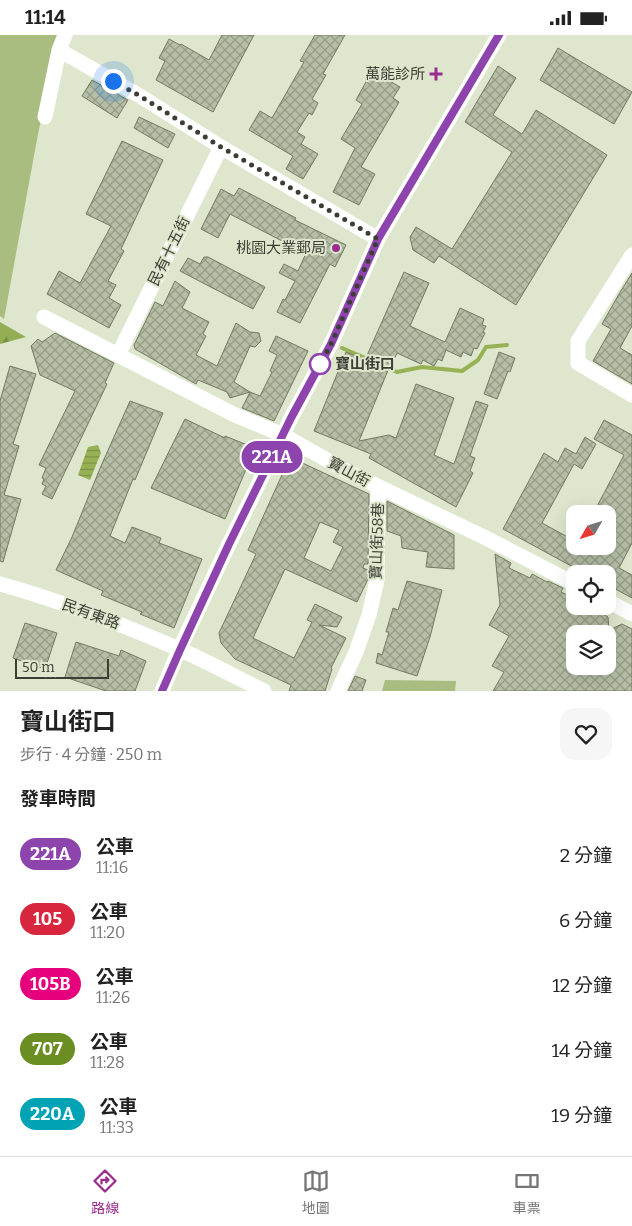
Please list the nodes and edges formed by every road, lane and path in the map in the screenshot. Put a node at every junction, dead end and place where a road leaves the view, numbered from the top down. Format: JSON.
{"nodes":[{"id":1,"x":65,"y":35,"type":"edge"},
{"id":2,"x":499,"y":35,"type":"edge"},
{"id":3,"x":59,"y":49,"type":"junction"},
{"id":4,"x":45,"y":117,"type":"dead end"},
{"id":5,"x":221,"y":147,"type":"junction"},
{"id":6,"x":378,"y":239,"type":"junction"},
{"id":7,"x":632,"y":255,"type":"edge"},
{"id":8,"x":44,"y":317,"type":"dead end"},
{"id":9,"x":118,"y":355,"type":"junction"},
{"id":10,"x":632,"y":395,"type":"edge"},
{"id":11,"x":283,"y":435,"type":"junction"},
{"id":12,"x":378,"y":487,"type":"junction"},
{"id":13,"x":566,"y":579,"type":"edge"},
{"id":14,"x":0,"y":584,"type":"edge"},
{"id":15,"x":616,"y":605,"type":"edge"},
{"id":16,"x":632,"y":614,"type":"edge"},
{"id":17,"x":180,"y":650,"type":"junction"},
{"id":18,"x":162,"y":691,"type":"edge"},
{"id":19,"x":264,"y":691,"type":"edge"},
{"id":20,"x":338,"y":691,"type":"edge"}],
"edges":[{"from":1,"to":3,"type":"street"},
{"from":2,"to":6,"type":"street"},
{"from":3,"to":4,"type":"street"},
{"from":3,"to":5,"type":"street"},
{"from":5,"to":6,"type":"street"},
{"from":5,"to":9,"type":"street","name":"民有十五街"},
{"from":6,"to":11,"type":"street"},
{"from":7,"to":10,"type":"street"},
{"from":8,"to":9,"type":"street","name":"寶山街"},
{"from":9,"to":11,"type":"street","name":"寶山街"},
{"from":11,"to":12,"type":"street","name":"寶山街"},
{"from":11,"to":17,"type":"street"},
{"from":12,"to":13,"type":"street","name":"寶山街"},
{"from":12,"to":20,"type":"street","name":"寶山街58巷"},
{"from":14,"to":17,"type":"street","name":"民有東路"},
{"from":15,"to":16,"type":"street"},
{"from":17,"to":18,"type":"street"},
{"from":17,"to":19,"type":"street","name":"民有東路"}]}
